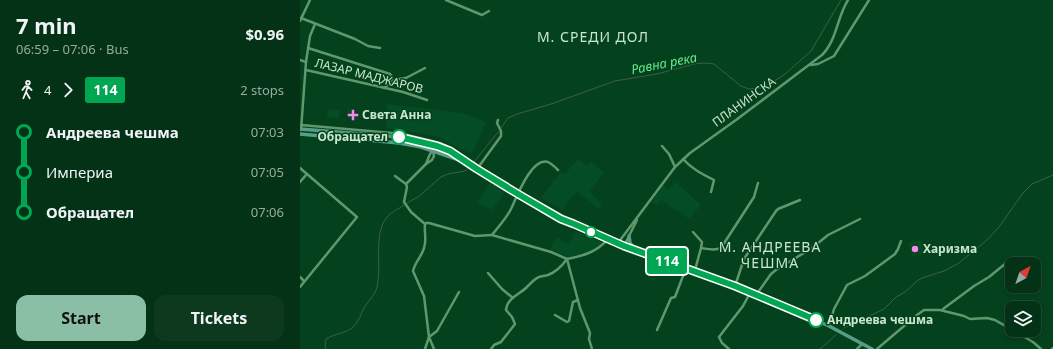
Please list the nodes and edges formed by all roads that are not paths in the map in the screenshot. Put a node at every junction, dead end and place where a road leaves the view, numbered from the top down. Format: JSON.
{"nodes":[{"id":1,"x":310,"y":0,"type":"edge"},
{"id":2,"x":446,"y":0,"type":"edge"},
{"id":3,"x":848,"y":0,"type":"edge"},
{"id":4,"x":869,"y":0,"type":"edge"},
{"id":5,"x":489,"y":11,"type":"dead end"},
{"id":6,"x":300,"y":20,"type":"edge"},
{"id":7,"x":315,"y":24,"type":"junction"},
{"id":8,"x":308,"y":48,"type":"junction"},
{"id":9,"x":380,"y":48,"type":"dead end"},
{"id":10,"x":300,"y":60,"type":"edge"},
{"id":11,"x":306,"y":62,"type":"junction"},
{"id":12,"x":810,"y":65,"type":"junction"},
{"id":13,"x":425,"y":68,"type":"dead end"},
{"id":14,"x":306,"y":70,"type":"junction"},
{"id":15,"x":392,"y":80,"type":"junction"},
{"id":16,"x":384,"y":88,"type":"junction"},
{"id":17,"x":427,"y":100,"type":"dead end"},
{"id":18,"x":498,"y":120,"type":"dead end"},
{"id":19,"x":301,"y":128,"type":"edge"},
{"id":20,"x":300,"y":134,"type":"edge"},
{"id":21,"x":437,"y":146,"type":"junction"},
{"id":22,"x":662,"y":146,"type":"dead end"},
{"id":23,"x":433,"y":151,"type":"junction"},
{"id":24,"x":683,"y":159,"type":"junction"},
{"id":25,"x":468,"y":161,"type":"junction"},
{"id":26,"x":675,"y":167,"type":"junction"},
{"id":27,"x":300,"y":168,"type":"edge"},
{"id":28,"x":477,"y":169,"type":"junction"},
{"id":29,"x":558,"y":170,"type":"dead end"},
{"id":30,"x":307,"y":174,"type":"junction"},
{"id":31,"x":395,"y":176,"type":"dead end"},
{"id":32,"x":300,"y":182,"type":"edge"},
{"id":33,"x":758,"y":183,"type":"dead end"},
{"id":34,"x":406,"y":184,"type":"junction"},
{"id":35,"x":711,"y":192,"type":"dead end"},
{"id":36,"x":518,"y":194,"type":"junction"},
{"id":37,"x":800,"y":200,"type":"dead end"},
{"id":38,"x":640,"y":215,"type":"junction"},
{"id":39,"x":860,"y":219,"type":"dead end"},
{"id":40,"x":425,"y":224,"type":"junction"},
{"id":41,"x":693,"y":232,"type":"dead end"},
{"id":42,"x":492,"y":235,"type":"junction"},
{"id":43,"x":629,"y":236,"type":"junction"},
{"id":44,"x":608,"y":239,"type":"junction"},
{"id":45,"x":901,"y":241,"type":"dead end"},
{"id":46,"x":618,"y":243,"type":"junction"},
{"id":47,"x":624,"y":246,"type":"junction"},
{"id":48,"x":701,"y":248,"type":"junction"},
{"id":49,"x":637,"y":250,"type":"junction"},
{"id":50,"x":567,"y":259,"type":"junction"},
{"id":51,"x":1005,"y":264,"type":"edge"},
{"id":52,"x":686,"y":267,"type":"junction"},
{"id":53,"x":695,"y":270,"type":"junction"},
{"id":54,"x":488,"y":273,"type":"dead end"},
{"id":55,"x":300,"y":277,"type":"edge"},
{"id":56,"x":304,"y":281,"type":"junction"},
{"id":57,"x":735,"y":286,"type":"junction"},
{"id":58,"x":300,"y":287,"type":"edge"},
{"id":59,"x":458,"y":292,"type":"dead end"},
{"id":60,"x":750,"y":292,"type":"junction"},
{"id":61,"x":756,"y":295,"type":"junction"},
{"id":62,"x":513,"y":298,"type":"junction"},
{"id":63,"x":578,"y":300,"type":"junction"},
{"id":64,"x":943,"y":310,"type":"junction"},
{"id":65,"x":555,"y":315,"type":"dead end"},
{"id":66,"x":829,"y":326,"type":"junction"},
{"id":67,"x":657,"y":330,"type":"dead end"},
{"id":68,"x":429,"y":337,"type":"junction"},
{"id":69,"x":863,"y":343,"type":"junction"},
{"id":70,"x":425,"y":349,"type":"edge"},
{"id":71,"x":434,"y":349,"type":"edge"},
{"id":72,"x":491,"y":349,"type":"edge"},
{"id":73,"x":592,"y":349,"type":"edge"},
{"id":74,"x":729,"y":349,"type":"edge"},
{"id":75,"x":857,"y":349,"type":"edge"},
{"id":76,"x":872,"y":349,"type":"edge"},
{"id":77,"x":878,"y":349,"type":"edge"},
{"id":78,"x":1041,"y":349,"type":"edge"}],
"edges":[{"from":1,"to":6,"type":"street"},
{"from":2,"to":5,"type":"street"},
{"from":3,"to":12,"type":"street","name":"ПЛАНИНСКА"},
{"from":4,"to":12,"type":"street"},
{"from":6,"to":7,"type":"street"},
{"from":7,"to":8,"type":"street"},
{"from":7,"to":9,"type":"street"},
{"from":8,"to":11,"type":"street"},
{"from":8,"to":15,"type":"street"},
{"from":10,"to":11,"type":"street"},
{"from":11,"to":14,"type":"street"},
{"from":12,"to":24,"type":"street","name":"ПЛАНИНСКА"},
{"from":13,"to":15,"type":"street"},
{"from":14,"to":16,"type":"street","name":"ЛАЗАР МАДЖАРОВ"},
{"from":14,"to":19,"type":"street"},
{"from":15,"to":16,"type":"street"},
{"from":16,"to":17,"type":"street","name":"ЛАЗАР МАДЖАРОВ"},
{"from":18,"to":28,"type":"street"},
{"from":19,"to":20,"type":"street"},
{"from":19,"to":21,"type":"street"},
{"from":19,"to":25,"type":"street"},
{"from":20,"to":23,"type":"street"},
{"from":21,"to":23,"type":"street"},
{"from":21,"to":25,"type":"street"},
{"from":22,"to":26,"type":"street"},
{"from":23,"to":25,"type":"street"},
{"from":23,"to":34,"type":"street"},
{"from":24,"to":26,"type":"street","name":"ПЛАНИНСКА"},
{"from":24,"to":35,"type":"street"},
{"from":25,"to":28,"type":"street"},
{"from":26,"to":38,"type":"street","name":"ПЛАНИНСКА"},
{"from":27,"to":30,"type":"street"},
{"from":28,"to":36,"type":"street"},
{"from":29,"to":36,"type":"street"},
{"from":30,"to":32,"type":"street"},
{"from":30,"to":56,"type":"street"},
{"from":31,"to":34,"type":"street"},
{"from":33,"to":48,"type":"street"},
{"from":34,"to":40,"type":"street"},
{"from":36,"to":42,"type":"street"},
{"from":36,"to":44,"type":"street"},
{"from":37,"to":57,"type":"street"},
{"from":38,"to":43,"type":"street"},
{"from":38,"to":46,"type":"street"},
{"from":39,"to":61,"type":"street"},
{"from":40,"to":42,"type":"street"},
{"from":40,"to":68,"type":"street"},
{"from":41,"to":48,"type":"street"},
{"from":42,"to":50,"type":"street"},
{"from":43,"to":47,"type":"street"},
{"from":43,"to":49,"type":"street"},
{"from":44,"to":46,"type":"street"},
{"from":44,"to":50,"type":"street"},
{"from":45,"to":66,"type":"street"},
{"from":46,"to":47,"type":"street"},
{"from":47,"to":49,"type":"street"},
{"from":48,"to":53,"type":"street"},
{"from":49,"to":52,"type":"street"},
{"from":50,"to":62,"type":"street"},
{"from":50,"to":63,"type":"street"},
{"from":51,"to":64,"type":"street"},
{"from":52,"to":53,"type":"street"},
{"from":52,"to":67,"type":"street"},
{"from":53,"to":57,"type":"street"},
{"from":54,"to":62,"type":"street"},
{"from":55,"to":56,"type":"street"},
{"from":56,"to":58,"type":"street"},
{"from":57,"to":60,"type":"street"},
{"from":59,"to":68,"type":"street"},
{"from":60,"to":61,"type":"street"},
{"from":60,"to":74,"type":"street"},
{"from":61,"to":66,"type":"street"},
{"from":62,"to":72,"type":"street"},
{"from":63,"to":65,"type":"street"},
{"from":63,"to":73,"type":"street"},
{"from":64,"to":77,"type":"street"},
{"from":64,"to":78,"type":"street"},
{"from":66,"to":69,"type":"street"},
{"from":68,"to":70,"type":"street"},
{"from":68,"to":71,"type":"street"},
{"from":69,"to":75,"type":"street"},
{"from":69,"to":76,"type":"street"}]}
